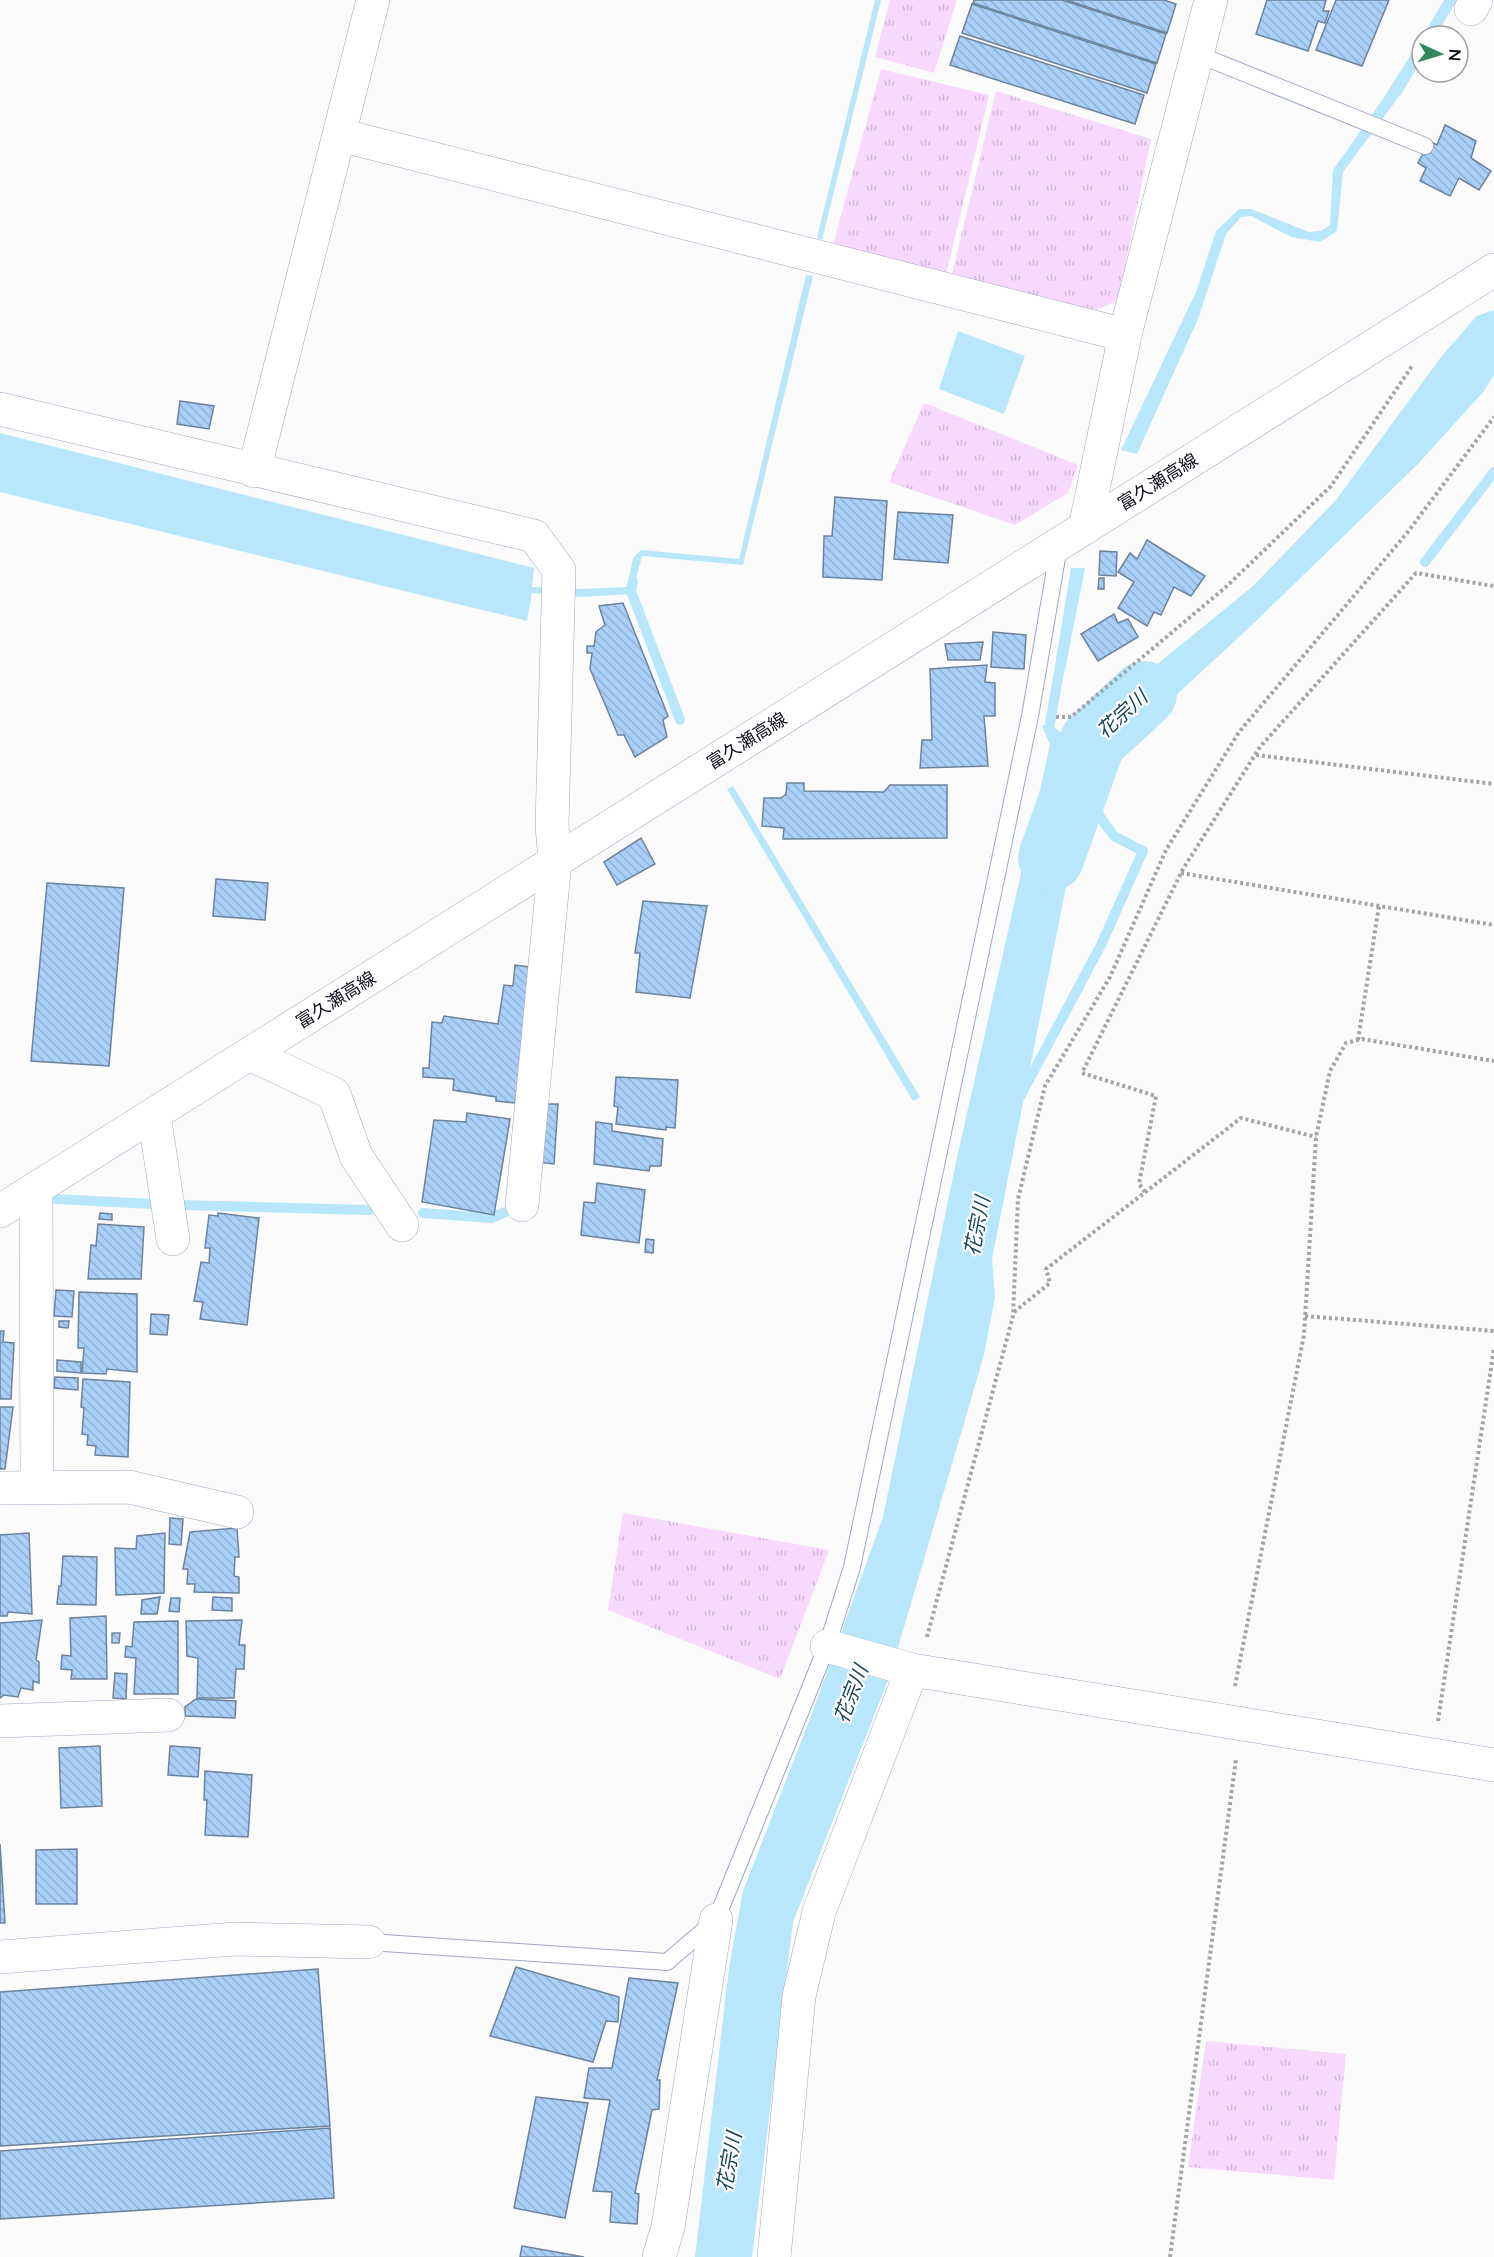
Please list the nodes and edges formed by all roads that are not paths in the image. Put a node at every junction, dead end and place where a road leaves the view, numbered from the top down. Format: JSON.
{"nodes":[{"id":1,"x":373,"y":0,"type":"edge"},
{"id":2,"x":1211,"y":0,"type":"edge"},
{"id":3,"x":1197,"y":54,"type":"junction"},
{"id":4,"x":340,"y":135,"type":"junction"},
{"id":5,"x":1425,"y":146,"type":"dead end"},
{"id":6,"x":1494,"y":270,"type":"edge"},
{"id":7,"x":1125,"y":335,"type":"junction"},
{"id":8,"x":0,"y":409,"type":"edge"},
{"id":9,"x":254,"y":471,"type":"junction"},
{"id":10,"x":1072,"y":537,"type":"junction"},
{"id":11,"x":555,"y":861,"type":"junction"},
{"id":12,"x":250,"y":1054,"type":"junction"},
{"id":13,"x":153,"y":1115,"type":"junction"},
{"id":14,"x":36,"y":1189,"type":"junction"},
{"id":15,"x":522,"y":1205,"type":"dead end"},
{"id":16,"x":0,"y":1211,"type":"edge"},
{"id":17,"x":402,"y":1225,"type":"dead end"},
{"id":18,"x":173,"y":1239,"type":"dead end"},
{"id":19,"x":37,"y":1486,"type":"junction"},
{"id":20,"x":0,"y":1488,"type":"edge"},
{"id":21,"x":237,"y":1512,"type":"dead end"},
{"id":22,"x":827,"y":1646,"type":"junction"},
{"id":23,"x":912,"y":1670,"type":"junction"},
{"id":24,"x":168,"y":1715,"type":"dead end"},
{"id":25,"x":0,"y":1721,"type":"edge"},
{"id":26,"x":1494,"y":1765,"type":"edge"},
{"id":27,"x":717,"y":1920,"type":"junction"},
{"id":28,"x":369,"y":1942,"type":"joint"},
{"id":29,"x":0,"y":1957,"type":"edge"},
{"id":30,"x":658,"y":2257,"type":"edge"},
{"id":31,"x":774,"y":2257,"type":"edge"}],
"edges":[{"from":1,"to":4,"type":"street"},
{"from":2,"to":3,"type":"street"},
{"from":3,"to":5,"type":"lane"},
{"from":3,"to":7,"type":"street"},
{"from":4,"to":7,"type":"street"},
{"from":4,"to":9,"type":"street"},
{"from":6,"to":10,"type":"street","name":"富久瀬高線"},
{"from":7,"to":10,"type":"street"},
{"from":8,"to":9,"type":"street"},
{"from":9,"to":11,"type":"street"},
{"from":10,"to":11,"type":"street","name":"富久瀬高線"},
{"from":10,"to":22,"type":"lane"},
{"from":11,"to":12,"type":"street","name":"富久瀬高線"},
{"from":11,"to":15,"type":"street"},
{"from":12,"to":13,"type":"street","name":"富久瀬高線"},
{"from":12,"to":17,"type":"street"},
{"from":13,"to":14,"type":"street","name":"富久瀬高線"},
{"from":13,"to":18,"type":"street"},
{"from":14,"to":16,"type":"street","name":"富久瀬高線"},
{"from":14,"to":19,"type":"street"},
{"from":19,"to":20,"type":"street"},
{"from":19,"to":21,"type":"street"},
{"from":22,"to":23,"type":"street"},
{"from":22,"to":27,"type":"lane"},
{"from":23,"to":26,"type":"street"},
{"from":23,"to":31,"type":"street"},
{"from":24,"to":25,"type":"street"},
{"from":27,"to":28,"type":"lane"},
{"from":27,"to":30,"type":"street"},
{"from":28,"to":29,"type":"street"}]}
